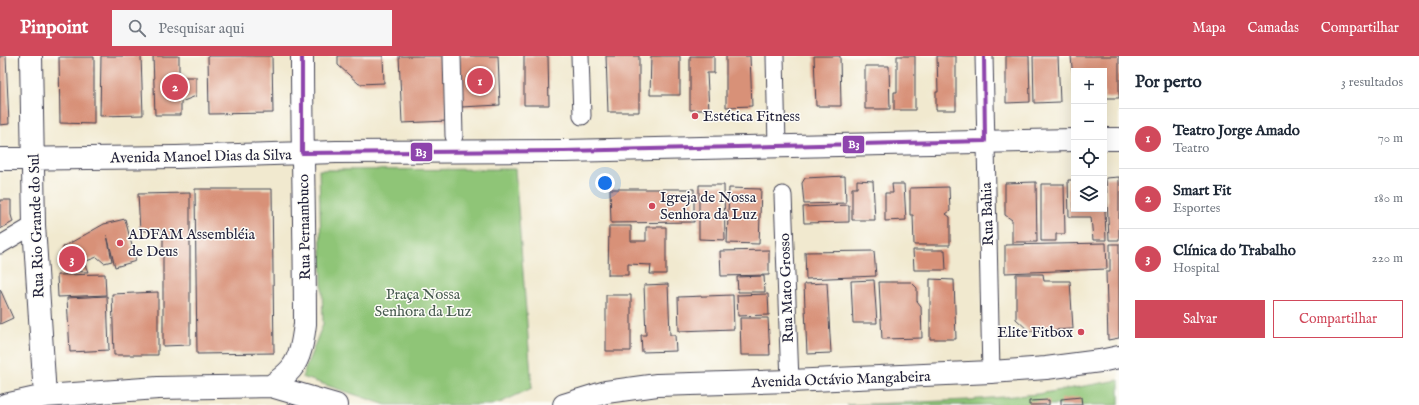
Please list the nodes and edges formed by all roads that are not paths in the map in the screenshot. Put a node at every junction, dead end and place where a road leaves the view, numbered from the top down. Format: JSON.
{"nodes":[{"id":1,"x":31,"y":56,"type":"edge"},
{"id":2,"x":302,"y":56,"type":"edge"},
{"id":3,"x":452,"y":56,"type":"edge"},
{"id":4,"x":580,"y":56,"type":"edge"},
{"id":5,"x":775,"y":56,"type":"edge"},
{"id":6,"x":984,"y":56,"type":"edge"},
{"id":7,"x":582,"y":116,"type":"dead end"},
{"id":8,"x":454,"y":136,"type":"dead end"},
{"id":9,"x":1107,"y":139,"type":"edge"},
{"id":10,"x":1119,"y":139,"type":"edge"},
{"id":11,"x":1071,"y":140,"type":"edge"},
{"id":12,"x":985,"y":141,"type":"junction"},
{"id":13,"x":777,"y":147,"type":"junction"},
{"id":14,"x":302,"y":153,"type":"junction"},
{"id":15,"x":32,"y":158,"type":"junction"},
{"id":16,"x":0,"y":159,"type":"edge"},
{"id":17,"x":783,"y":195,"type":"dead end"},
{"id":18,"x":34,"y":225,"type":"junction"},
{"id":19,"x":0,"y":245,"type":"edge"},
{"id":20,"x":1119,"y":357,"type":"edge"},
{"id":21,"x":991,"y":372,"type":"junction"},
{"id":22,"x":790,"y":381,"type":"junction"},
{"id":23,"x":271,"y":386,"type":"junction"},
{"id":24,"x":45,"y":396,"type":"junction"},
{"id":25,"x":5,"y":405,"type":"edge"},
{"id":26,"x":336,"y":405,"type":"edge"},
{"id":27,"x":564,"y":405,"type":"edge"}],
"edges":[{"from":1,"to":15,"type":"main road","name":"Rua Rio Grande do Sul"},
{"from":2,"to":14,"type":"main road","name":"Rua Pernambuco"},
{"from":3,"to":8,"type":"street"},
{"from":4,"to":7,"type":"street"},
{"from":5,"to":13,"type":"street"},
{"from":6,"to":12,"type":"street","name":"Rua Bahia"},
{"from":9,"to":10,"type":"main road"},
{"from":11,"to":12,"type":"main road","name":"Avenida Manoel Dias da Silva"},
{"from":12,"to":13,"type":"main road","name":"Avenida Manoel Dias da Silva"},
{"from":12,"to":21,"type":"street","name":"Rua Bahia"},
{"from":13,"to":14,"type":"main road","name":"Avenida Manoel Dias da Silva"},
{"from":14,"to":15,"type":"main road","name":"Avenida Manoel Dias da Silva"},
{"from":14,"to":23,"type":"main road","name":"Rua Pernambuco"},
{"from":15,"to":16,"type":"main road","name":"Avenida Manoel Dias da Silva"},
{"from":15,"to":18,"type":"main road","name":"Rua Rio Grande do Sul"},
{"from":17,"to":22,"type":"street","name":"Rua Mato Grosso"},
{"from":18,"to":19,"type":"street"},
{"from":18,"to":24,"type":"main road","name":"Rua Rio Grande do Sul"},
{"from":20,"to":21,"type":"main road","name":"Avenida Octávio Mangabeira"},
{"from":21,"to":22,"type":"main road","name":"Avenida Octávio Mangabeira"},
{"from":22,"to":27,"type":"main road","name":"Avenida Octávio Mangabeira"},
{"from":23,"to":24,"type":"main road"},
{"from":23,"to":26,"type":"main road"},
{"from":24,"to":25,"type":"main road"}]}
